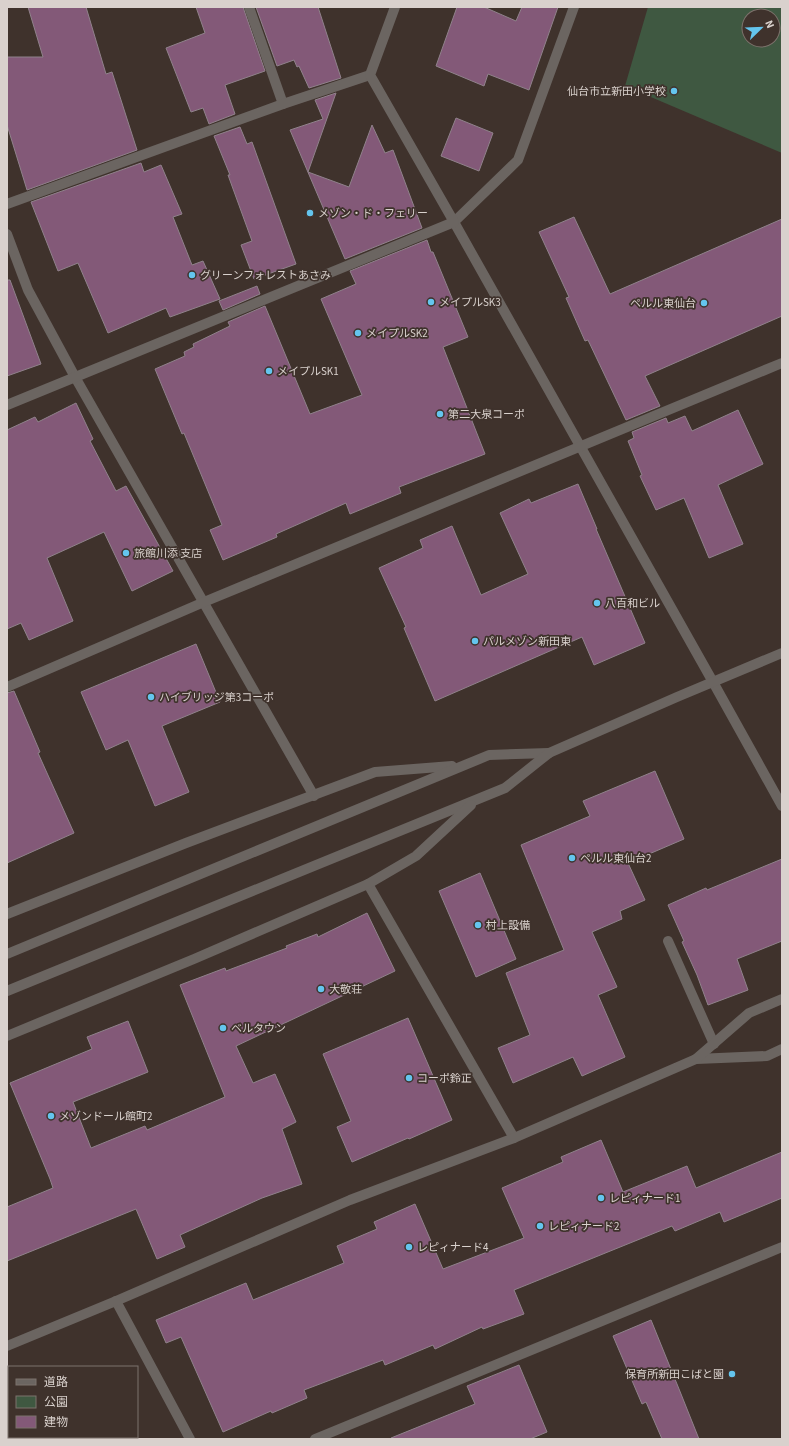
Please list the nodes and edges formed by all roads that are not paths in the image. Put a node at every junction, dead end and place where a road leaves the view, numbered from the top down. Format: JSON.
{"nodes":[{"id":1,"x":249,"y":7,"type":"edge"},
{"id":2,"x":395,"y":7,"type":"edge"},
{"id":3,"x":574,"y":7,"type":"edge"},
{"id":4,"x":370,"y":75,"type":"junction"},
{"id":5,"x":283,"y":104,"type":"junction"},
{"id":6,"x":7,"y":204,"type":"edge"},
{"id":7,"x":454,"y":222,"type":"junction"},
{"id":8,"x":7,"y":234,"type":"edge"},
{"id":9,"x":782,"y":363,"type":"edge"},
{"id":10,"x":75,"y":377,"type":"junction"},
{"id":11,"x":7,"y":405,"type":"edge"},
{"id":12,"x":581,"y":447,"type":"junction"},
{"id":13,"x":204,"y":602,"type":"junction"},
{"id":14,"x":782,"y":653,"type":"edge"},
{"id":15,"x":713,"y":682,"type":"junction"},
{"id":16,"x":7,"y":687,"type":"edge"},
{"id":17,"x":549,"y":753,"type":"junction"},
{"id":18,"x":462,"y":766,"type":"junction"},
{"id":19,"x":314,"y":796,"type":"junction"},
{"id":20,"x":476,"y":800,"type":"junction"},
{"id":21,"x":782,"y":806,"type":"edge"},
{"id":22,"x":368,"y":884,"type":"junction"},
{"id":23,"x":7,"y":914,"type":"edge"},
{"id":24,"x":668,"y":941,"type":"dead end"},
{"id":25,"x":7,"y":954,"type":"edge"},
{"id":26,"x":7,"y":991,"type":"edge"},
{"id":27,"x":782,"y":999,"type":"edge"},
{"id":28,"x":7,"y":1036,"type":"edge"},
{"id":29,"x":714,"y":1044,"type":"junction"},
{"id":30,"x":782,"y":1049,"type":"edge"},
{"id":31,"x":696,"y":1059,"type":"junction"},
{"id":32,"x":514,"y":1138,"type":"junction"},
{"id":33,"x":782,"y":1247,"type":"edge"},
{"id":34,"x":116,"y":1301,"type":"junction"},
{"id":35,"x":7,"y":1346,"type":"edge"},
{"id":36,"x":190,"y":1439,"type":"edge"},
{"id":37,"x":315,"y":1439,"type":"edge"}],
"edges":[{"from":1,"to":5,"type":"street"},
{"from":2,"to":4,"type":"street"},
{"from":3,"to":7,"type":"street"},
{"from":4,"to":5,"type":"street"},
{"from":4,"to":7,"type":"street"},
{"from":5,"to":6,"type":"street"},
{"from":7,"to":10,"type":"street"},
{"from":7,"to":12,"type":"street"},
{"from":8,"to":10,"type":"street"},
{"from":9,"to":12,"type":"street"},
{"from":10,"to":11,"type":"street"},
{"from":10,"to":13,"type":"street"},
{"from":12,"to":13,"type":"street"},
{"from":12,"to":15,"type":"street"},
{"from":13,"to":16,"type":"street"},
{"from":13,"to":19,"type":"street"},
{"from":14,"to":15,"type":"street"},
{"from":15,"to":17,"type":"street"},
{"from":15,"to":21,"type":"street"},
{"from":17,"to":18,"type":"street"},
{"from":17,"to":20,"type":"street"},
{"from":18,"to":19,"type":"street"},
{"from":18,"to":25,"type":"street"},
{"from":19,"to":23,"type":"street"},
{"from":20,"to":22,"type":"street"},
{"from":20,"to":26,"type":"street"},
{"from":22,"to":28,"type":"street"},
{"from":22,"to":32,"type":"street"},
{"from":24,"to":29,"type":"street"},
{"from":27,"to":29,"type":"street"},
{"from":29,"to":31,"type":"street"},
{"from":30,"to":31,"type":"street"},
{"from":31,"to":32,"type":"street"},
{"from":32,"to":34,"type":"street"},
{"from":33,"to":37,"type":"street"},
{"from":34,"to":35,"type":"street"},
{"from":34,"to":36,"type":"street"}]}
